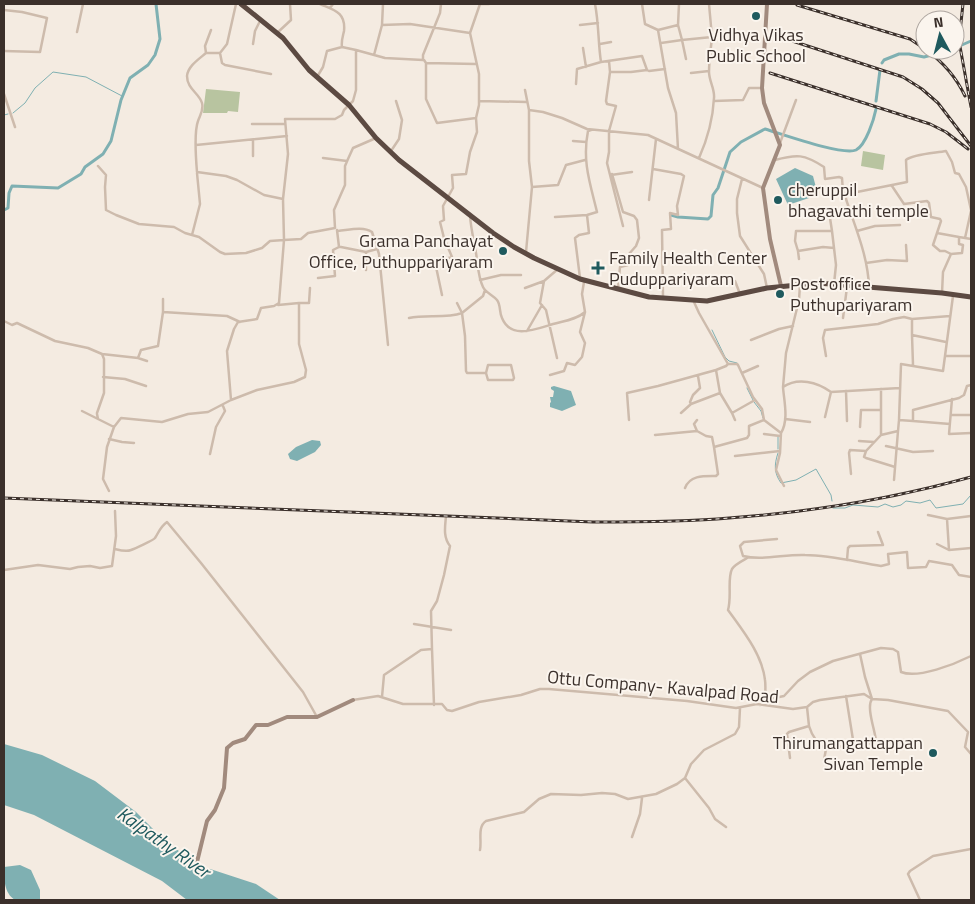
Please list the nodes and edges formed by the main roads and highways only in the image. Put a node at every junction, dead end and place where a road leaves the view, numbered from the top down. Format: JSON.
{"nodes":[{"id":1,"x":240,"y":4,"type":"edge"},
{"id":2,"x":249,"y":7,"type":"edge"},
{"id":3,"x":971,"y":297,"type":"edge"}],
"edges":[{"from":1,"to":2,"type":"highway"},
{"from":2,"to":3,"type":"highway"}]}
